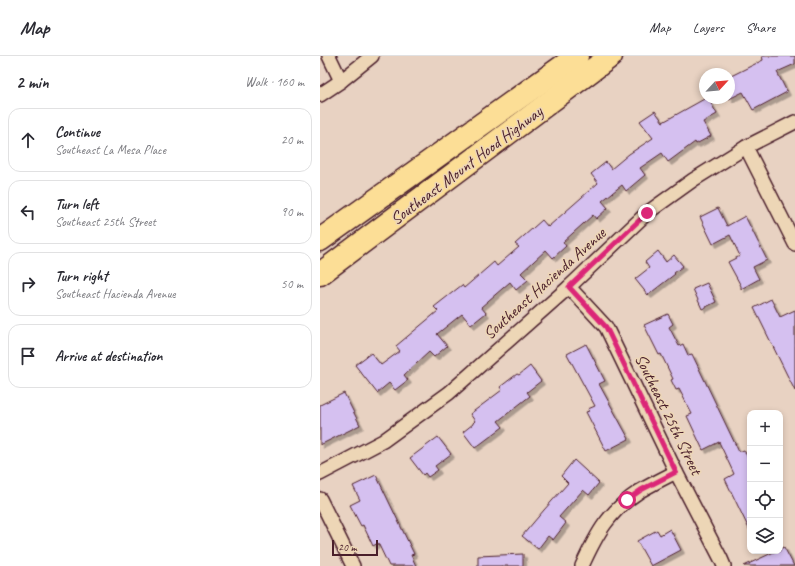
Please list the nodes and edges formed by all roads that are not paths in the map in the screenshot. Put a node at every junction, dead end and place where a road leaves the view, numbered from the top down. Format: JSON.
{"nodes":[{"id":1,"x":329,"y":56,"type":"edge"},
{"id":2,"x":372,"y":56,"type":"edge"},
{"id":3,"x":577,"y":56,"type":"edge"},
{"id":4,"x":611,"y":56,"type":"edge"},
{"id":5,"x":341,"y":80,"type":"junction"},
{"id":6,"x":320,"y":95,"type":"edge"},
{"id":7,"x":795,"y":122,"type":"edge"},
{"id":8,"x":746,"y":146,"type":"junction"},
{"id":9,"x":320,"y":240,"type":"edge"},
{"id":10,"x":795,"y":244,"type":"edge"},
{"id":11,"x":320,"y":274,"type":"edge"},
{"id":12,"x":569,"y":287,"type":"junction"},
{"id":13,"x":676,"y":472,"type":"junction"},
{"id":14,"x":320,"y":474,"type":"edge"},
{"id":15,"x":320,"y":499,"type":"edge"},
{"id":16,"x":353,"y":566,"type":"edge"},
{"id":17,"x":582,"y":566,"type":"edge"},
{"id":18,"x":724,"y":566,"type":"edge"}],
"edges":[{"from":1,"to":5,"type":"street"},
{"from":2,"to":5,"type":"street"},
{"from":3,"to":9,"type":"highway","name":"Southeast Mount Hood Highway"},
{"from":4,"to":11,"type":"highway","name":"Southeast Mount Hood Highway"},
{"from":5,"to":6,"type":"street"},
{"from":7,"to":8,"type":"street","name":"Southeast Hacienda Avenue"},
{"from":8,"to":10,"type":"street"},
{"from":8,"to":12,"type":"street","name":"Southeast Hacienda Avenue"},
{"from":12,"to":13,"type":"street","name":"Southeast 25th Street"},
{"from":12,"to":14,"type":"street","name":"Southeast Hacienda Avenue"},
{"from":13,"to":17,"type":"street"},
{"from":13,"to":18,"type":"street","name":"Southeast 25th Street"},
{"from":15,"to":16,"type":"street"}]}
